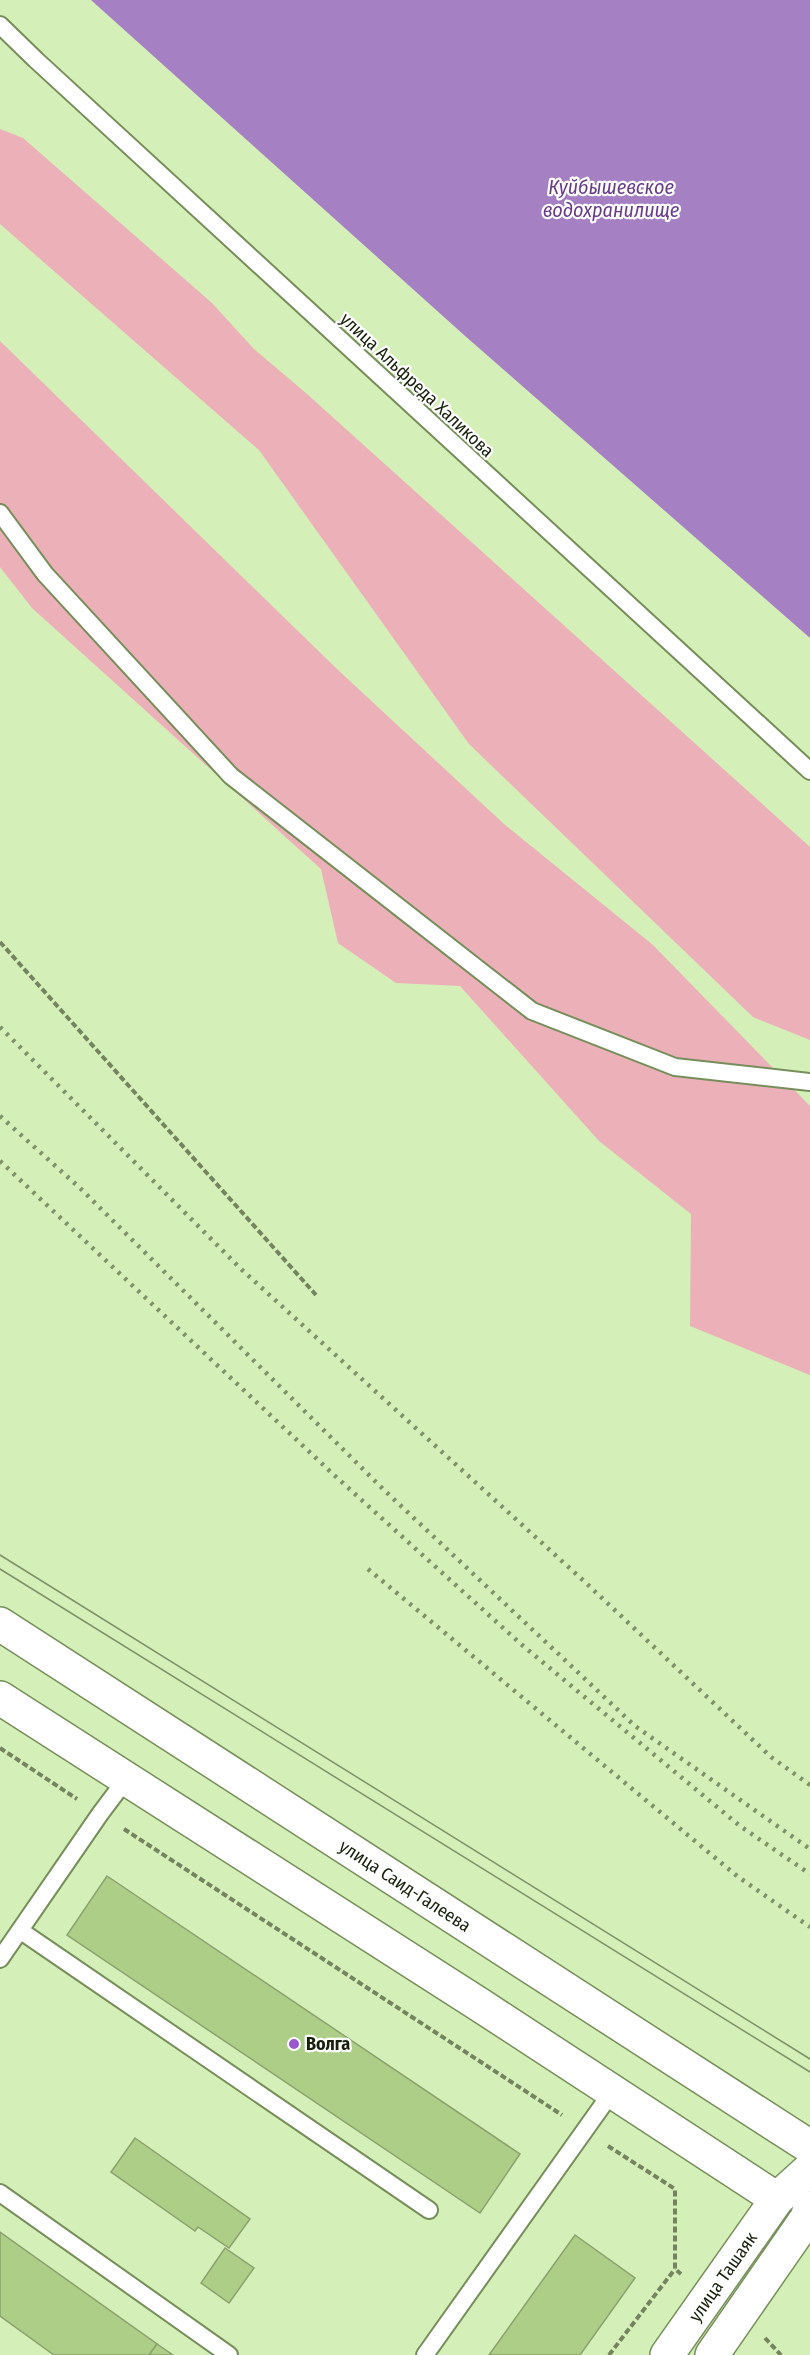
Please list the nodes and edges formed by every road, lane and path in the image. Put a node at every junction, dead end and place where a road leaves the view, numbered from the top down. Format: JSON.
{"nodes":[{"id":1,"x":0,"y":25,"type":"edge"},
{"id":2,"x":0,"y":513,"type":"edge"},
{"id":3,"x":810,"y":771,"type":"edge"},
{"id":4,"x":0,"y":942,"type":"edge"},
{"id":5,"x":810,"y":1082,"type":"edge"},
{"id":6,"x":316,"y":1295,"type":"dead end"},
{"id":7,"x":0,"y":1624,"type":"edge"},
{"id":8,"x":0,"y":1698,"type":"edge"},
{"id":9,"x":0,"y":1748,"type":"edge"},
{"id":10,"x":127,"y":1778,"type":"junction"},
{"id":11,"x":100,"y":1814,"type":"junction"},
{"id":12,"x":21,"y":1931,"type":"junction"},
{"id":13,"x":0,"y":1959,"type":"edge"},
{"id":14,"x":612,"y":2092,"type":"junction"},
{"id":15,"x":586,"y":2131,"type":"junction"},
{"id":16,"x":810,"y":2147,"type":"edge"},
{"id":17,"x":810,"y":2169,"type":"edge"},
{"id":18,"x":0,"y":2193,"type":"edge"},
{"id":19,"x":777,"y":2199,"type":"junction"},
{"id":20,"x":429,"y":2210,"type":"dead end"},
{"id":21,"x":809,"y":2215,"type":"edge"},
{"id":22,"x":675,"y":2269,"type":"junction"},
{"id":23,"x":683,"y":2275,"type":"dead end"},
{"id":24,"x":760,"y":2333,"type":"dead end"},
{"id":25,"x":230,"y":2355,"type":"edge"},
{"id":26,"x":425,"y":2355,"type":"edge"},
{"id":27,"x":609,"y":2355,"type":"edge"},
{"id":28,"x":668,"y":2355,"type":"edge"},
{"id":29,"x":711,"y":2355,"type":"edge"},
{"id":30,"x":781,"y":2355,"type":"edge"}],
"edges":[{"from":1,"to":3,"type":"lane","name":"улица Альфреда Халикова"},
{"from":2,"to":5,"type":"lane"},
{"from":4,"to":6,"type":"path"},
{"from":7,"to":16,"type":"main road","name":"улица Саид-Галеева"},
{"from":8,"to":10,"type":"main road"},
{"from":9,"to":11,"type":"path"},
{"from":10,"to":11,"type":"lane"},
{"from":10,"to":14,"type":"main road"},
{"from":11,"to":12,"type":"lane"},
{"from":11,"to":15,"type":"path"},
{"from":12,"to":13,"type":"lane"},
{"from":12,"to":20,"type":"lane"},
{"from":14,"to":15,"type":"lane"},
{"from":14,"to":19,"type":"main road"},
{"from":15,"to":22,"type":"path"},
{"from":15,"to":26,"type":"lane"},
{"from":17,"to":19,"type":"main road","name":"улица Ташаяк"},
{"from":18,"to":25,"type":"lane"},
{"from":19,"to":21,"type":"main road"},
{"from":19,"to":28,"type":"main road","name":"улица Ташаяк"},
{"from":21,"to":29,"type":"main road","name":"улица Ташаяк"},
{"from":22,"to":23,"type":"path"},
{"from":22,"to":27,"type":"path"},
{"from":24,"to":30,"type":"path"}]}
